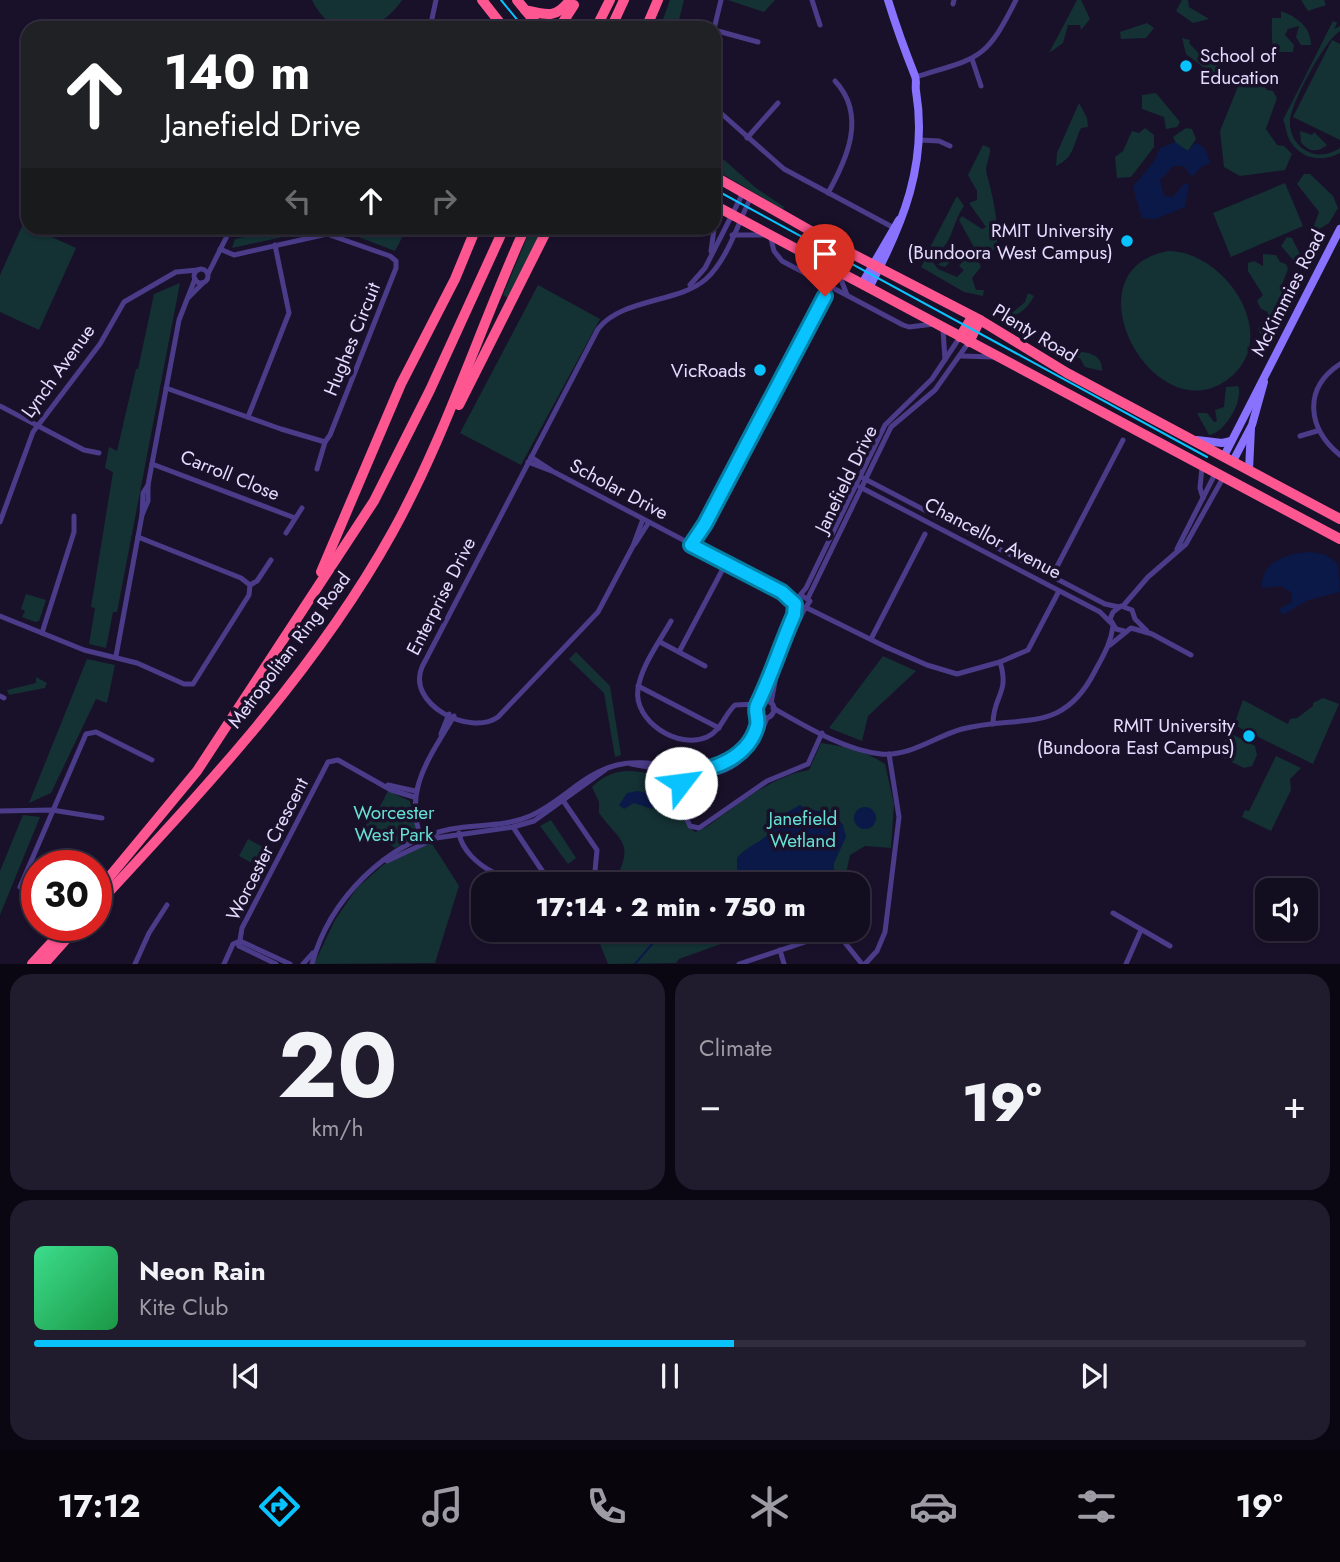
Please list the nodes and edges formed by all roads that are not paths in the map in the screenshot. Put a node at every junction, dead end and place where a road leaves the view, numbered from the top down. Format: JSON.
{"nodes":[{"id":1,"x":435,"y":0,"type":"edge"},
{"id":2,"x":482,"y":0,"type":"edge"},
{"id":3,"x":517,"y":0,"type":"edge"},
{"id":4,"x":570,"y":0,"type":"edge"},
{"id":5,"x":576,"y":0,"type":"edge"},
{"id":6,"x":610,"y":0,"type":"edge"},
{"id":7,"x":624,"y":0,"type":"edge"},
{"id":8,"x":660,"y":0,"type":"edge"},
{"id":9,"x":721,"y":0,"type":"edge"},
{"id":10,"x":812,"y":0,"type":"edge"},
{"id":11,"x":888,"y":0,"type":"edge"},
{"id":12,"x":1016,"y":0,"type":"edge"},
{"id":13,"x":525,"y":10,"type":"junction"},
{"id":14,"x":431,"y":21,"type":"edge"},
{"id":15,"x":498,"y":21,"type":"edge"},
{"id":16,"x":534,"y":21,"type":"edge"},
{"id":17,"x":563,"y":21,"type":"edge"},
{"id":18,"x":600,"y":21,"type":"edge"},
{"id":19,"x":614,"y":21,"type":"edge"},
{"id":20,"x":650,"y":21,"type":"edge"},
{"id":21,"x":655,"y":21,"type":"edge"},
{"id":22,"x":716,"y":21,"type":"edge"},
{"id":23,"x":820,"y":24,"type":"dead end"},
{"id":24,"x":721,"y":31,"type":"edge"},
{"id":25,"x":758,"y":42,"type":"dead end"},
{"id":26,"x":972,"y":59,"type":"junction"},
{"id":27,"x":916,"y":77,"type":"junction"},
{"id":28,"x":835,"y":81,"type":"dead end"},
{"id":29,"x":981,"y":86,"type":"dead end"},
{"id":30,"x":778,"y":103,"type":"dead end"},
{"id":31,"x":721,"y":114,"type":"edge"},
{"id":32,"x":747,"y":138,"type":"junction"},
{"id":33,"x":920,"y":140,"type":"junction"},
{"id":34,"x":950,"y":146,"type":"dead end"},
{"id":35,"x":721,"y":180,"type":"edge"},
{"id":36,"x":828,"y":193,"type":"junction"},
{"id":37,"x":747,"y":195,"type":"junction"},
{"id":38,"x":721,"y":209,"type":"edge"},
{"id":39,"x":736,"y":217,"type":"junction"},
{"id":40,"x":896,"y":229,"type":"junction"},
{"id":41,"x":1340,"y":229,"type":"edge"},
{"id":42,"x":227,"y":235,"type":"edge"},
{"id":43,"x":325,"y":235,"type":"edge"},
{"id":44,"x":333,"y":235,"type":"edge"},
{"id":45,"x":473,"y":235,"type":"edge"},
{"id":46,"x":501,"y":235,"type":"edge"},
{"id":47,"x":522,"y":235,"type":"edge"},
{"id":48,"x":545,"y":235,"type":"edge"},
{"id":49,"x":712,"y":235,"type":"edge"},
{"id":50,"x":732,"y":235,"type":"junction"},
{"id":51,"x":770,"y":235,"type":"junction"},
{"id":52,"x":275,"y":246,"type":"junction"},
{"id":53,"x":220,"y":249,"type":"junction"},
{"id":54,"x":215,"y":257,"type":"junction"},
{"id":55,"x":709,"y":261,"type":"junction"},
{"id":56,"x":876,"y":266,"type":"junction"},
{"id":57,"x":199,"y":269,"type":"junction"},
{"id":58,"x":180,"y":270,"type":"junction"},
{"id":59,"x":837,"y":270,"type":"junction"},
{"id":60,"x":208,"y":274,"type":"junction"},
{"id":61,"x":195,"y":278,"type":"junction"},
{"id":62,"x":203,"y":283,"type":"junction"},
{"id":63,"x":866,"y":284,"type":"junction"},
{"id":64,"x":830,"y":287,"type":"junction"},
{"id":65,"x":685,"y":289,"type":"junction"},
{"id":66,"x":847,"y":295,"type":"junction"},
{"id":67,"x":187,"y":299,"type":"junction"},
{"id":68,"x":976,"y":319,"type":"junction"},
{"id":69,"x":940,"y":325,"type":"junction"},
{"id":70,"x":964,"y":340,"type":"junction"},
{"id":71,"x":961,"y":356,"type":"junction"},
{"id":72,"x":997,"y":357,"type":"junction"},
{"id":73,"x":945,"y":360,"type":"junction"},
{"id":74,"x":1340,"y":364,"type":"edge"},
{"id":75,"x":1266,"y":373,"type":"junction"},
{"id":76,"x":166,"y":388,"type":"junction"},
{"id":77,"x":913,"y":396,"type":"junction"},
{"id":78,"x":925,"y":399,"type":"junction"},
{"id":79,"x":0,"y":406,"type":"edge"},
{"id":80,"x":248,"y":417,"type":"junction"},
{"id":81,"x":37,"y":425,"type":"junction"},
{"id":82,"x":1252,"y":425,"type":"junction"},
{"id":83,"x":1317,"y":431,"type":"junction"},
{"id":84,"x":1300,"y":436,"type":"dead end"},
{"id":85,"x":1123,"y":440,"type":"dead end"},
{"id":86,"x":1194,"y":440,"type":"junction"},
{"id":87,"x":1231,"y":441,"type":"junction"},
{"id":88,"x":325,"y":442,"type":"junction"},
{"id":89,"x":99,"y":453,"type":"dead end"},
{"id":90,"x":1340,"y":455,"type":"edge"},
{"id":91,"x":529,"y":459,"type":"junction"},
{"id":92,"x":1228,"y":459,"type":"junction"},
{"id":93,"x":152,"y":464,"type":"junction"},
{"id":94,"x":1202,"y":467,"type":"junction"},
{"id":95,"x":317,"y":469,"type":"dead end"},
{"id":96,"x":424,"y":470,"type":"junction"},
{"id":97,"x":1249,"y":470,"type":"junction"},
{"id":98,"x":1219,"y":476,"type":"junction"},
{"id":99,"x":863,"y":477,"type":"junction"},
{"id":100,"x":859,"y":486,"type":"junction"},
{"id":101,"x":1203,"y":498,"type":"junction"},
{"id":102,"x":302,"y":508,"type":"dead end"},
{"id":103,"x":74,"y":516,"type":"dead end"},
{"id":104,"x":295,"y":519,"type":"junction"},
{"id":105,"x":1340,"y":519,"type":"edge"},
{"id":106,"x":646,"y":520,"type":"junction"},
{"id":107,"x":0,"y":522,"type":"edge"},
{"id":108,"x":286,"y":533,"type":"dead end"},
{"id":109,"x":925,"y":534,"type":"dead end"},
{"id":110,"x":138,"y":537,"type":"junction"},
{"id":111,"x":1340,"y":539,"type":"edge"},
{"id":112,"x":694,"y":546,"type":"junction"},
{"id":113,"x":998,"y":547,"type":"junction"},
{"id":114,"x":1173,"y":554,"type":"junction"},
{"id":115,"x":993,"y":557,"type":"junction"},
{"id":116,"x":271,"y":560,"type":"dead end"},
{"id":117,"x":726,"y":563,"type":"junction"},
{"id":118,"x":1052,"y":576,"type":"junction"},
{"id":119,"x":250,"y":585,"type":"junction"},
{"id":120,"x":1047,"y":585,"type":"junction"},
{"id":121,"x":1059,"y":591,"type":"junction"},
{"id":122,"x":782,"y":592,"type":"junction"},
{"id":123,"x":1136,"y":594,"type":"junction"},
{"id":124,"x":800,"y":595,"type":"junction"},
{"id":125,"x":309,"y":599,"type":"junction"},
{"id":126,"x":795,"y":604,"type":"junction"},
{"id":127,"x":807,"y":604,"type":"junction"},
{"id":128,"x":1121,"y":606,"type":"junction"},
{"id":129,"x":1132,"y":610,"type":"junction"},
{"id":130,"x":0,"y":616,"type":"edge"},
{"id":131,"x":1135,"y":619,"type":"junction"},
{"id":132,"x":671,"y":621,"type":"dead end"},
{"id":133,"x":1112,"y":625,"type":"junction"},
{"id":134,"x":1128,"y":630,"type":"junction"},
{"id":135,"x":42,"y":633,"type":"junction"},
{"id":136,"x":1152,"y":634,"type":"junction"},
{"id":137,"x":871,"y":639,"type":"junction"},
{"id":138,"x":660,"y":642,"type":"junction"},
{"id":139,"x":1108,"y":647,"type":"junction"},
{"id":140,"x":679,"y":652,"type":"junction"},
{"id":141,"x":1191,"y":655,"type":"dead end"},
{"id":142,"x":116,"y":656,"type":"junction"},
{"id":143,"x":1000,"y":662,"type":"junction"},
{"id":144,"x":705,"y":666,"type":"dead end"},
{"id":145,"x":638,"y":686,"type":"junction"},
{"id":146,"x":759,"y":702,"type":"junction"},
{"id":147,"x":740,"y":704,"type":"junction"},
{"id":148,"x":772,"y":705,"type":"junction"},
{"id":149,"x":757,"y":713,"type":"junction"},
{"id":150,"x":451,"y":715,"type":"junction"},
{"id":151,"x":769,"y":716,"type":"junction"},
{"id":152,"x":787,"y":718,"type":"junction"},
{"id":153,"x":995,"y":724,"type":"junction"},
{"id":154,"x":719,"y":728,"type":"junction"},
{"id":155,"x":822,"y":733,"type":"junction"},
{"id":156,"x":889,"y":754,"type":"junction"},
{"id":157,"x":152,"y":760,"type":"dead end"},
{"id":158,"x":683,"y":772,"type":"junction"},
{"id":159,"x":414,"y":794,"type":"junction"},
{"id":160,"x":562,"y":799,"type":"junction"},
{"id":161,"x":0,"y":809,"type":"edge"},
{"id":162,"x":52,"y":810,"type":"junction"},
{"id":163,"x":26,"y":811,"type":"junction"},
{"id":164,"x":49,"y":817,"type":"junction"},
{"id":165,"x":102,"y":818,"type":"dead end"},
{"id":166,"x":513,"y":825,"type":"junction"},
{"id":167,"x":459,"y":834,"type":"junction"},
{"id":168,"x":425,"y":839,"type":"junction"},
{"id":169,"x":498,"y":872,"type":"edge"},
{"id":170,"x":543,"y":872,"type":"edge"},
{"id":171,"x":594,"y":872,"type":"edge"},
{"id":172,"x":112,"y":874,"type":"edge"},
{"id":173,"x":20,"y":887,"type":"dead end"},
{"id":174,"x":112,"y":889,"type":"edge"},
{"id":175,"x":167,"y":905,"type":"dead end"},
{"id":176,"x":1113,"y":913,"type":"dead end"},
{"id":177,"x":1141,"y":930,"type":"junction"},
{"id":178,"x":53,"y":941,"type":"edge"},
{"id":179,"x":65,"y":941,"type":"edge"},
{"id":180,"x":240,"y":943,"type":"junction"},
{"id":181,"x":1170,"y":946,"type":"dead end"},
{"id":182,"x":780,"y":950,"type":"junction"},
{"id":183,"x":315,"y":951,"type":"junction"},
{"id":184,"x":32,"y":964,"type":"edge"},
{"id":185,"x":44,"y":964,"type":"edge"},
{"id":186,"x":135,"y":964,"type":"edge"},
{"id":187,"x":224,"y":964,"type":"edge"},
{"id":188,"x":276,"y":964,"type":"edge"},
{"id":189,"x":290,"y":964,"type":"edge"},
{"id":190,"x":303,"y":964,"type":"edge"},
{"id":191,"x":312,"y":964,"type":"edge"},
{"id":192,"x":739,"y":964,"type":"edge"},
{"id":193,"x":784,"y":964,"type":"edge"},
{"id":194,"x":863,"y":964,"type":"edge"},
{"id":195,"x":1126,"y":964,"type":"edge"}],
"edges":[{"from":1,"to":14,"type":"street"},
{"from":2,"to":15,"type":"highway"},
{"from":3,"to":13,"type":"highway"},
{"from":4,"to":13,"type":"highway"},
{"from":5,"to":17,"type":"highway"},
{"from":6,"to":18,"type":"highway"},
{"from":7,"to":19,"type":"highway"},
{"from":8,"to":20,"type":"highway"},
{"from":8,"to":21,"type":"highway"},
{"from":9,"to":22,"type":"street"},
{"from":10,"to":23,"type":"street"},
{"from":11,"to":27,"type":"main road"},
{"from":12,"to":26,"type":"street"},
{"from":13,"to":16,"type":"highway"},
{"from":24,"to":25,"type":"street"},
{"from":26,"to":27,"type":"street"},
{"from":26,"to":29,"type":"street"},
{"from":27,"to":33,"type":"main road"},
{"from":28,"to":36,"type":"street"},
{"from":30,"to":32,"type":"street"},
{"from":31,"to":32,"type":"street"},
{"from":32,"to":36,"type":"street"},
{"from":33,"to":34,"type":"street"},
{"from":33,"to":40,"type":"main road"},
{"from":35,"to":37,"type":"highway","name":"Plenty Road"},
{"from":36,"to":40,"type":"street"},
{"from":37,"to":39,"type":"street","name":"Enterprise Drive"},
{"from":37,"to":39,"type":"street","name":"Enterprise Drive"},
{"from":37,"to":56,"type":"highway","name":"Plenty Road"},
{"from":38,"to":39,"type":"highway","name":"Plenty Road"},
{"from":39,"to":50,"type":"street","name":"Enterprise Drive"},
{"from":39,"to":51,"type":"highway","name":"Plenty Road"},
{"from":39,"to":55,"type":"street","name":"Enterprise Drive"},
{"from":40,"to":56,"type":"main road"},
{"from":41,"to":75,"type":"main road","name":"McKimmies Road"},
{"from":42,"to":53,"type":"street"},
{"from":43,"to":52,"type":"street","name":"Hughes Circuit"},
{"from":44,"to":88,"type":"street","name":"Hughes Circuit"},
{"from":45,"to":125,"type":"highway"},
{"from":46,"to":125,"type":"highway","name":"Metropolitan Ring Road"},
{"from":47,"to":96,"type":"highway","name":"Metropolitan Ring Road"},
{"from":48,"to":96,"type":"highway"},
{"from":49,"to":55,"type":"street"},
{"from":50,"to":51,"type":"street"},
{"from":50,"to":65,"type":"street","name":"Enterprise Drive"},
{"from":51,"to":59,"type":"highway","name":"Plenty Road"},
{"from":51,"to":64,"type":"street"},
{"from":52,"to":53,"type":"street","name":"Hughes Circuit"},
{"from":52,"to":80,"type":"street"},
{"from":53,"to":54,"type":"street"},
{"from":54,"to":57,"type":"street"},
{"from":54,"to":60,"type":"street"},
{"from":55,"to":65,"type":"street","name":"Enterprise Drive"},
{"from":56,"to":63,"type":"main road"},
{"from":56,"to":68,"type":"highway","name":"Plenty Road"},
{"from":57,"to":58,"type":"street","name":"Lynch Avenue"},
{"from":57,"to":60,"type":"street"},
{"from":57,"to":61,"type":"street"},
{"from":58,"to":61,"type":"street"},
{"from":58,"to":81,"type":"street","name":"Lynch Avenue"},
{"from":59,"to":63,"type":"highway","name":"Plenty Road"},
{"from":59,"to":66,"type":"street"},
{"from":60,"to":62,"type":"street"},
{"from":61,"to":62,"type":"street"},
{"from":61,"to":67,"type":"street"},
{"from":62,"to":67,"type":"street"},
{"from":63,"to":69,"type":"highway","name":"Plenty Road"},
{"from":64,"to":66,"type":"street"},
{"from":64,"to":112,"type":"street"},
{"from":65,"to":91,"type":"street","name":"Enterprise Drive"},
{"from":66,"to":69,"type":"street"},
{"from":67,"to":76,"type":"street"},
{"from":68,"to":70,"type":"highway","name":"Janefield Drive"},
{"from":68,"to":86,"type":"highway","name":"Plenty Road"},
{"from":69,"to":70,"type":"highway","name":"Plenty Road"},
{"from":69,"to":73,"type":"street"},
{"from":70,"to":71,"type":"street","name":"Janefield Drive"},
{"from":70,"to":72,"type":"highway","name":"Plenty Road"},
{"from":70,"to":73,"type":"street","name":"Janefield Drive"},
{"from":71,"to":72,"type":"street"},
{"from":71,"to":78,"type":"street","name":"Janefield Drive"},
{"from":72,"to":94,"type":"highway","name":"Plenty Road"},
{"from":73,"to":77,"type":"street","name":"Janefield Drive"},
{"from":74,"to":83,"type":"street"},
{"from":75,"to":82,"type":"main road","name":"McKimmies Road"},
{"from":75,"to":87,"type":"main road","name":"McKimmies Road"},
{"from":76,"to":80,"type":"street"},
{"from":76,"to":93,"type":"street"},
{"from":77,"to":78,"type":"street"},
{"from":77,"to":99,"type":"street","name":"Janefield Drive"},
{"from":78,"to":99,"type":"street","name":"Janefield Drive"},
{"from":79,"to":81,"type":"street"},
{"from":80,"to":88,"type":"street"},
{"from":81,"to":89,"type":"street"},
{"from":81,"to":107,"type":"street","name":"Lynch Avenue"},
{"from":82,"to":92,"type":"main road","name":"McKimmies Road"},
{"from":82,"to":97,"type":"main road"},
{"from":83,"to":84,"type":"street"},
{"from":83,"to":90,"type":"street"},
{"from":85,"to":118,"type":"street"},
{"from":86,"to":87,"type":"main road"},
{"from":86,"to":92,"type":"highway","name":"Plenty Road"},
{"from":87,"to":92,"type":"main road","name":"McKimmies Road"},
{"from":88,"to":95,"type":"street"},
{"from":91,"to":106,"type":"street","name":"Scholar Drive"},
{"from":91,"to":150,"type":"street","name":"Enterprise Drive"},
{"from":92,"to":97,"type":"highway","name":"Plenty Road"},
{"from":92,"to":98,"type":"highway","name":"McKimmies Road"},
{"from":93,"to":104,"type":"street","name":"Carroll Close"},
{"from":93,"to":110,"type":"street"},
{"from":94,"to":98,"type":"highway","name":"Plenty Road"},
{"from":94,"to":101,"type":"street"},
{"from":96,"to":174,"type":"highway","name":"Metropolitan Ring Road"},
{"from":97,"to":105,"type":"highway","name":"Plenty Road"},
{"from":98,"to":101,"type":"street"},
{"from":98,"to":111,"type":"highway","name":"Plenty Road"},
{"from":98,"to":114,"type":"street"},
{"from":99,"to":100,"type":"street","name":"Janefield Drive"},
{"from":99,"to":113,"type":"street","name":"Chancellor Avenue"},
{"from":100,"to":115,"type":"street","name":"Chancellor Avenue"},
{"from":100,"to":124,"type":"street","name":"Janefield Drive"},
{"from":100,"to":127,"type":"street","name":"Janefield Drive"},
{"from":101,"to":114,"type":"street"},
{"from":102,"to":104,"type":"street","name":"Carroll Close"},
{"from":103,"to":135,"type":"street"},
{"from":104,"to":108,"type":"street","name":"Carroll Close"},
{"from":106,"to":112,"type":"street","name":"Scholar Drive"},
{"from":106,"to":150,"type":"street","name":"Enterprise Drive"},
{"from":109,"to":137,"type":"street"},
{"from":110,"to":119,"type":"street"},
{"from":110,"to":142,"type":"street"},
{"from":112,"to":117,"type":"street","name":"Scholar Drive"},
{"from":113,"to":115,"type":"street"},
{"from":113,"to":118,"type":"street","name":"Chancellor Avenue"},
{"from":114,"to":123,"type":"street"},
{"from":115,"to":120,"type":"street","name":"Chancellor Avenue"},
{"from":116,"to":119,"type":"street"},
{"from":117,"to":122,"type":"street","name":"Scholar Drive"},
{"from":117,"to":140,"type":"street"},
{"from":118,"to":120,"type":"street"},
{"from":118,"to":128,"type":"street","name":"Chancellor Avenue"},
{"from":119,"to":142,"type":"street"},
{"from":120,"to":121,"type":"street","name":"Chancellor Avenue"},
{"from":121,"to":133,"type":"street","name":"Chancellor Avenue"},
{"from":121,"to":143,"type":"street"},
{"from":122,"to":124,"type":"street","name":"Scholar Drive"},
{"from":122,"to":126,"type":"street","name":"Scholar Drive"},
{"from":123,"to":128,"type":"street"},
{"from":123,"to":129,"type":"street"},
{"from":124,"to":126,"type":"street","name":"Janefield Drive"},
{"from":124,"to":127,"type":"street","name":"Scholar Drive"},
{"from":125,"to":172,"type":"highway","name":"Metropolitan Ring Road"},
{"from":126,"to":127,"type":"street","name":"Scholar Drive"},
{"from":126,"to":146,"type":"street"},
{"from":127,"to":137,"type":"street"},
{"from":127,"to":148,"type":"street","name":"Janefield Drive"},
{"from":128,"to":129,"type":"street"},
{"from":128,"to":133,"type":"street"},
{"from":129,"to":131,"type":"street"},
{"from":130,"to":135,"type":"street"},
{"from":131,"to":134,"type":"street"},
{"from":131,"to":136,"type":"street"},
{"from":132,"to":138,"type":"street"},
{"from":133,"to":134,"type":"street"},
{"from":133,"to":139,"type":"street"},
{"from":134,"to":136,"type":"street"},
{"from":134,"to":139,"type":"street"},
{"from":135,"to":142,"type":"street"},
{"from":136,"to":141,"type":"street"},
{"from":137,"to":143,"type":"street"},
{"from":138,"to":140,"type":"street"},
{"from":138,"to":145,"type":"street"},
{"from":139,"to":153,"type":"street"},
{"from":140,"to":144,"type":"street"},
{"from":143,"to":153,"type":"street"},
{"from":145,"to":154,"type":"street"},
{"from":145,"to":154,"type":"street"},
{"from":146,"to":147,"type":"street"},
{"from":146,"to":148,"type":"street"},
{"from":146,"to":149,"type":"street"},
{"from":147,"to":149,"type":"street"},
{"from":147,"to":154,"type":"street"},
{"from":148,"to":151,"type":"street","name":"Janefield Drive"},
{"from":148,"to":152,"type":"street"},
{"from":149,"to":151,"type":"street"},
{"from":149,"to":158,"type":"street"},
{"from":150,"to":159,"type":"street"},
{"from":151,"to":152,"type":"street"},
{"from":151,"to":158,"type":"street","name":"Janefield Drive"},
{"from":152,"to":155,"type":"street"},
{"from":153,"to":156,"type":"street"},
{"from":155,"to":156,"type":"street"},
{"from":155,"to":158,"type":"street"},
{"from":156,"to":194,"type":"street"},
{"from":157,"to":162,"type":"street"},
{"from":158,"to":160,"type":"street"},
{"from":159,"to":168,"type":"street"},
{"from":159,"to":180,"type":"street","name":"Worcester Crescent"},
{"from":160,"to":166,"type":"street"},
{"from":160,"to":171,"type":"street"},
{"from":161,"to":163,"type":"street"},
{"from":162,"to":163,"type":"street"},
{"from":162,"to":164,"type":"street"},
{"from":162,"to":165,"type":"street"},
{"from":163,"to":164,"type":"street"},
{"from":164,"to":173,"type":"street"},
{"from":166,"to":167,"type":"street"},
{"from":166,"to":168,"type":"street"},
{"from":166,"to":170,"type":"street"},
{"from":167,"to":168,"type":"street"},
{"from":167,"to":169,"type":"street"},
{"from":168,"to":183,"type":"street"},
{"from":175,"to":186,"type":"street"},
{"from":176,"to":177,"type":"street"},
{"from":177,"to":181,"type":"street"},
{"from":177,"to":195,"type":"street"},
{"from":178,"to":184,"type":"highway"},
{"from":179,"to":185,"type":"highway"},
{"from":180,"to":187,"type":"street","name":"Worcester Crescent"},
{"from":180,"to":188,"type":"street"},
{"from":180,"to":189,"type":"street"},
{"from":182,"to":192,"type":"street"},
{"from":182,"to":193,"type":"street"},
{"from":182,"to":194,"type":"street"},
{"from":183,"to":190,"type":"street"},
{"from":183,"to":191,"type":"street"}]}
